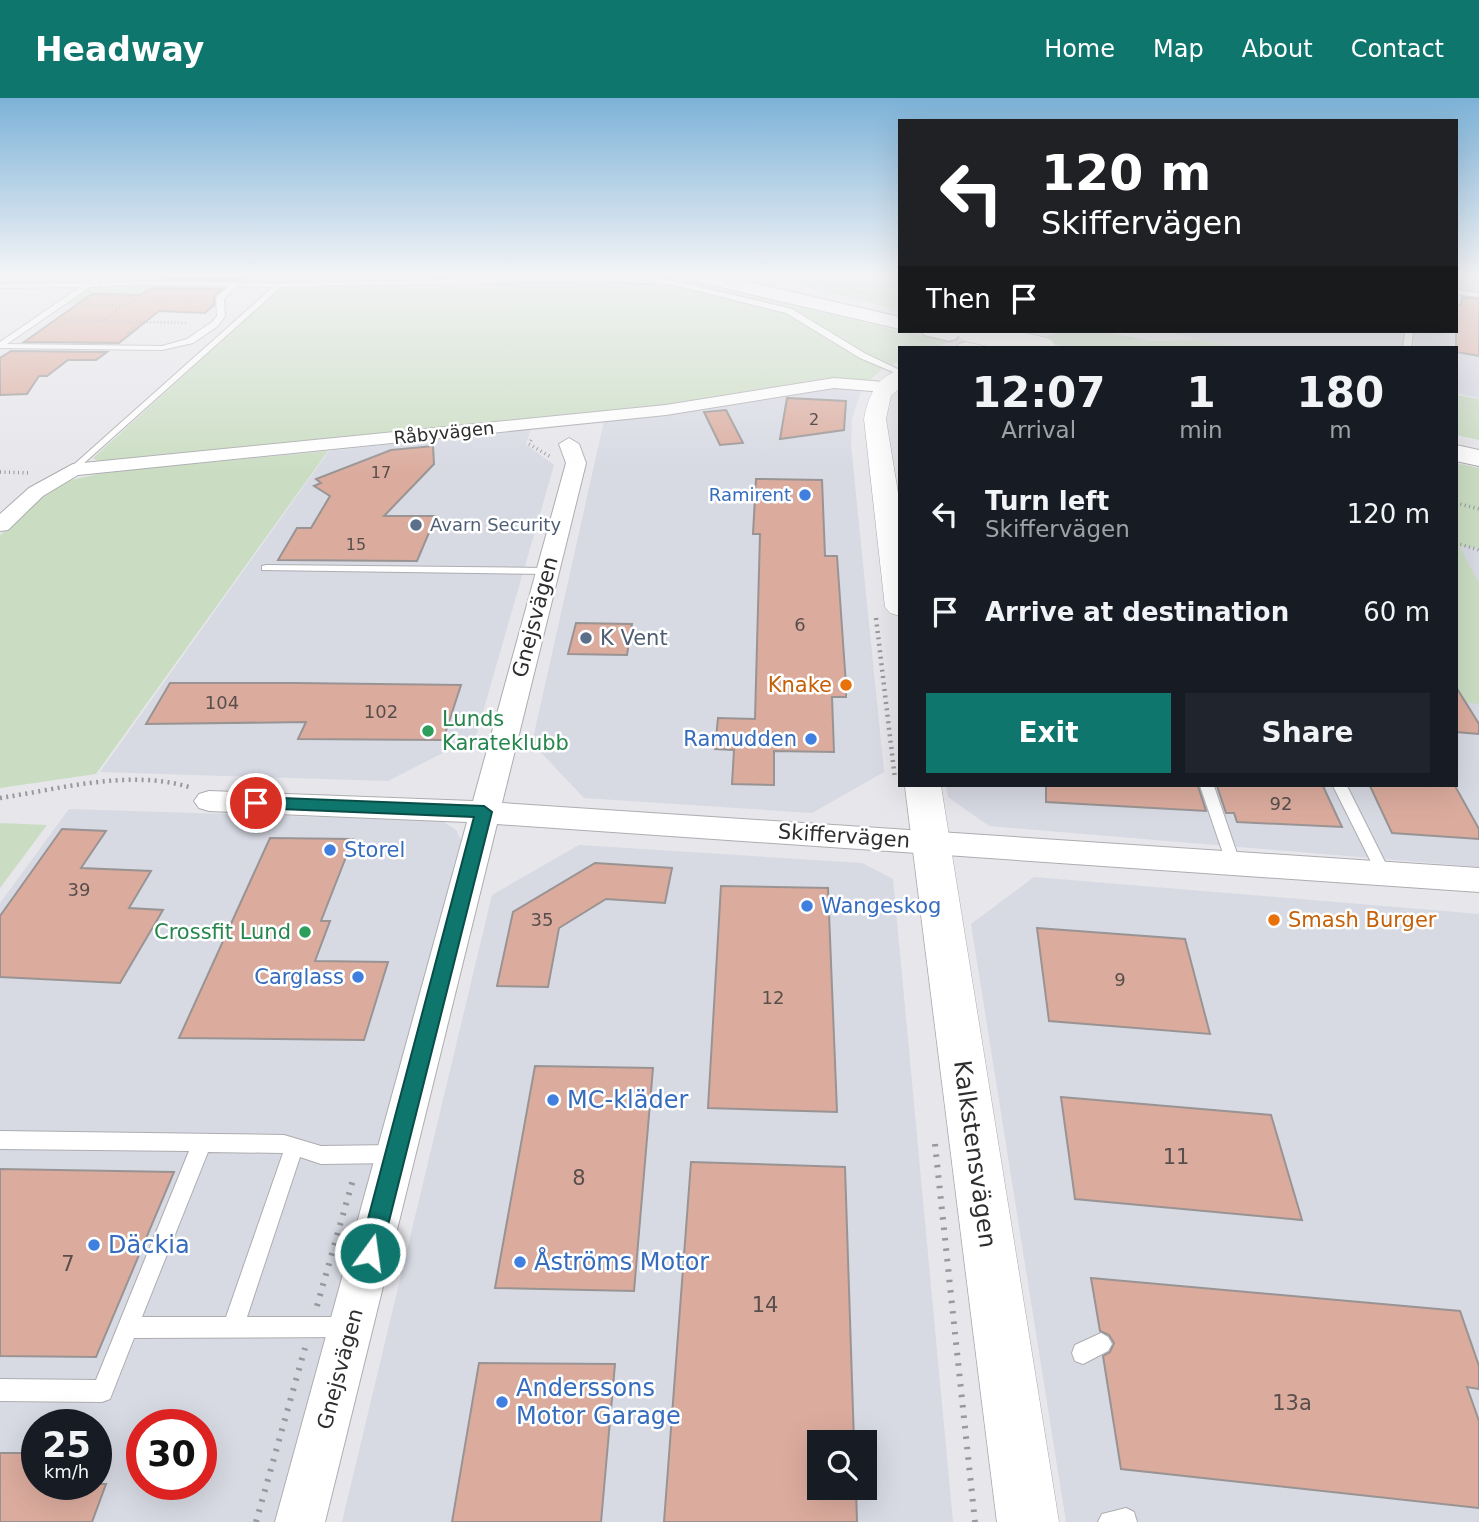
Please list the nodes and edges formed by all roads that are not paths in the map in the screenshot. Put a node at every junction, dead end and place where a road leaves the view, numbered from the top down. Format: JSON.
{"nodes":[{"id":1,"x":192,"y":339,"type":"edge"},
{"id":2,"x":218,"y":339,"type":"edge"},
{"id":3,"x":836,"y":339,"type":"edge"},
{"id":4,"x":976,"y":339,"type":"edge"},
{"id":5,"x":993,"y":339,"type":"edge"},
{"id":6,"x":995,"y":339,"type":"edge"},
{"id":7,"x":0,"y":345,"type":"edge"},
{"id":8,"x":973,"y":346,"type":"edge"},
{"id":9,"x":999,"y":346,"type":"edge"},
{"id":10,"x":1032,"y":346,"type":"edge"},
{"id":11,"x":895,"y":379,"type":"edge"},
{"id":12,"x":1458,"y":443,"type":"edge"},
{"id":13,"x":569,"y":444,"type":"dead end"},
{"id":14,"x":1479,"y":448,"type":"edge"},
{"id":15,"x":1458,"y":453,"type":"edge"},
{"id":16,"x":1479,"y":458,"type":"edge"},
{"id":17,"x":73,"y":470,"type":"junction"},
{"id":18,"x":0,"y":525,"type":"edge"},
{"id":19,"x":895,"y":543,"type":"edge"},
{"id":20,"x":266,"y":568,"type":"dead end"},
{"id":21,"x":547,"y":571,"type":"junction"},
{"id":22,"x":898,"y":581,"type":"edge"},
{"id":23,"x":923,"y":787,"type":"edge"},
{"id":24,"x":1207,"y":787,"type":"edge"},
{"id":25,"x":1340,"y":787,"type":"edge"},
{"id":26,"x":209,"y":801,"type":"road end"},
{"id":27,"x":484,"y":812,"type":"junction"},
{"id":28,"x":930,"y":842,"type":"junction"},
{"id":29,"x":1234,"y":864,"type":"junction"},
{"id":30,"x":1384,"y":874,"type":"junction"},
{"id":31,"x":1479,"y":880,"type":"edge"},
{"id":32,"x":0,"y":1140,"type":"edge"},
{"id":33,"x":202,"y":1143,"type":"junction"},
{"id":34,"x":294,"y":1147,"type":"junction"},
{"id":35,"x":395,"y":1154,"type":"junction"},
{"id":36,"x":233,"y":1327,"type":"junction"},
{"id":37,"x":352,"y":1327,"type":"junction"},
{"id":38,"x":128,"y":1328,"type":"junction"},
{"id":39,"x":0,"y":1390,"type":"edge"},
{"id":40,"x":300,"y":1522,"type":"edge"},
{"id":41,"x":1028,"y":1522,"type":"edge"}],
"edges":[{"from":1,"to":7,"type":"lane"},
{"from":2,"to":17,"type":"lane"},
{"from":3,"to":11,"type":"lane"},
{"from":4,"to":9,"type":"highway"},
{"from":5,"to":10,"type":"highway","bridge":true},
{"from":6,"to":8,"type":"street"},
{"from":11,"to":17,"type":"street","name":"Råbyvägen"},
{"from":11,"to":19,"type":"street"},
{"from":12,"to":14,"type":"highway"},
{"from":13,"to":21,"type":"street","name":"Gnejsvägen"},
{"from":15,"to":16,"type":"highway"},
{"from":17,"to":18,"type":"street","name":"Råbyvägen"},
{"from":19,"to":22,"type":"street"},
{"from":20,"to":21,"type":"lane"},
{"from":21,"to":27,"type":"street","name":"Gnejsvägen"},
{"from":23,"to":28,"type":"street","name":"Kalkstensvägen"},
{"from":24,"to":29,"type":"lane"},
{"from":25,"to":30,"type":"lane"},
{"from":26,"to":27,"type":"street","name":"Skiffervägen"},
{"from":27,"to":28,"type":"street","name":"Skiffervägen"},
{"from":27,"to":35,"type":"street","name":"Gnejsvägen"},
{"from":28,"to":29,"type":"street","name":"Skiffervägen"},
{"from":28,"to":41,"type":"street","name":"Kalkstensvägen"},
{"from":29,"to":30,"type":"street","name":"Skiffervägen"},
{"from":30,"to":31,"type":"street","name":"Skiffervägen"},
{"from":32,"to":33,"type":"lane"},
{"from":33,"to":34,"type":"lane"},
{"from":33,"to":38,"type":"lane"},
{"from":34,"to":35,"type":"lane"},
{"from":34,"to":36,"type":"lane"},
{"from":35,"to":37,"type":"street","name":"Gnejsvägen"},
{"from":36,"to":37,"type":"lane"},
{"from":36,"to":38,"type":"lane"},
{"from":37,"to":40,"type":"street","name":"Gnejsvägen"},
{"from":38,"to":39,"type":"lane"}]}
